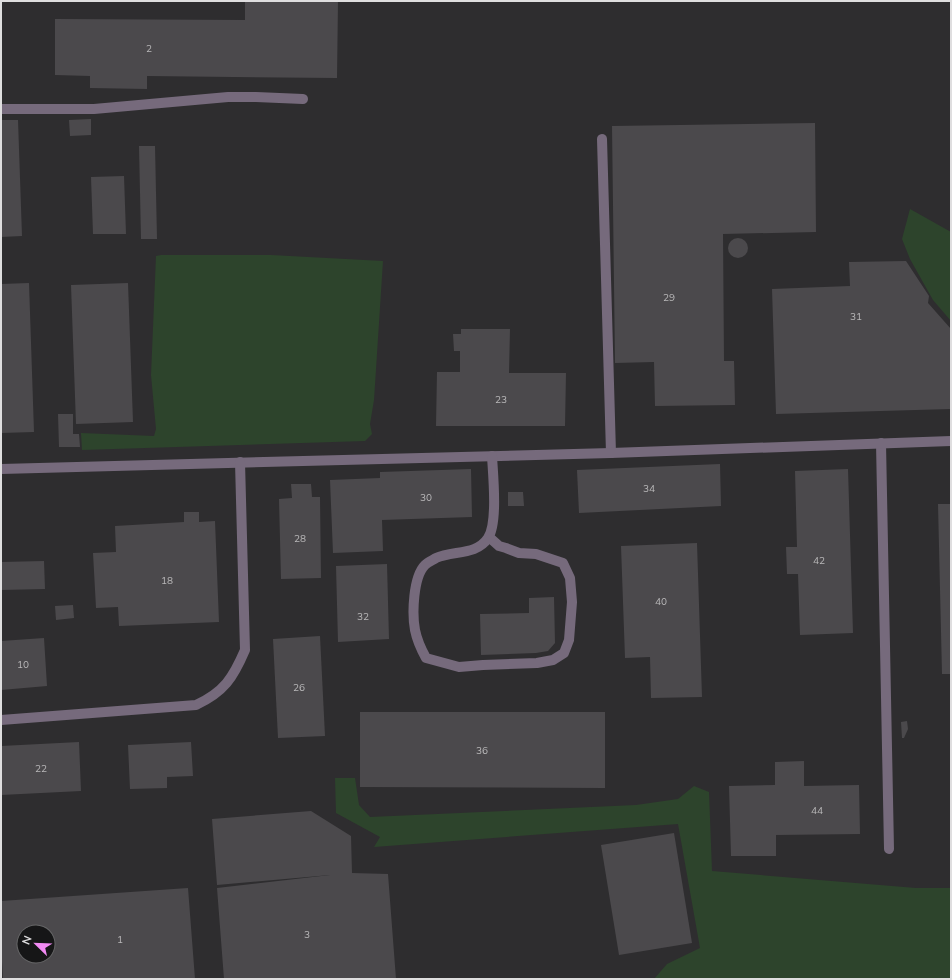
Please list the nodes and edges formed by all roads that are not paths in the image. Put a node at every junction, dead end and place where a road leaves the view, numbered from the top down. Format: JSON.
{"nodes":[{"id":1,"x":303,"y":100,"type":"dead end"},
{"id":2,"x":1,"y":109,"type":"edge"},
{"id":3,"x":602,"y":140,"type":"dead end"},
{"id":4,"x":951,"y":441,"type":"edge"},
{"id":5,"x":881,"y":443,"type":"junction"},
{"id":6,"x":611,"y":453,"type":"junction"},
{"id":7,"x":492,"y":456,"type":"junction"},
{"id":8,"x":240,"y":462,"type":"junction"},
{"id":9,"x":1,"y":469,"type":"edge"},
{"id":10,"x":489,"y":537,"type":"junction"},
{"id":11,"x":1,"y":720,"type":"edge"},
{"id":12,"x":889,"y":849,"type":"dead end"}],
"edges":[{"from":1,"to":2,"type":"street"},
{"from":3,"to":6,"type":"street"},
{"from":4,"to":5,"type":"street"},
{"from":5,"to":6,"type":"street"},
{"from":5,"to":12,"type":"street"},
{"from":6,"to":7,"type":"street"},
{"from":7,"to":8,"type":"street"},
{"from":7,"to":10,"type":"street"},
{"from":8,"to":9,"type":"street"},
{"from":8,"to":11,"type":"street"},
{"from":10,"to":10,"type":"street"}]}
